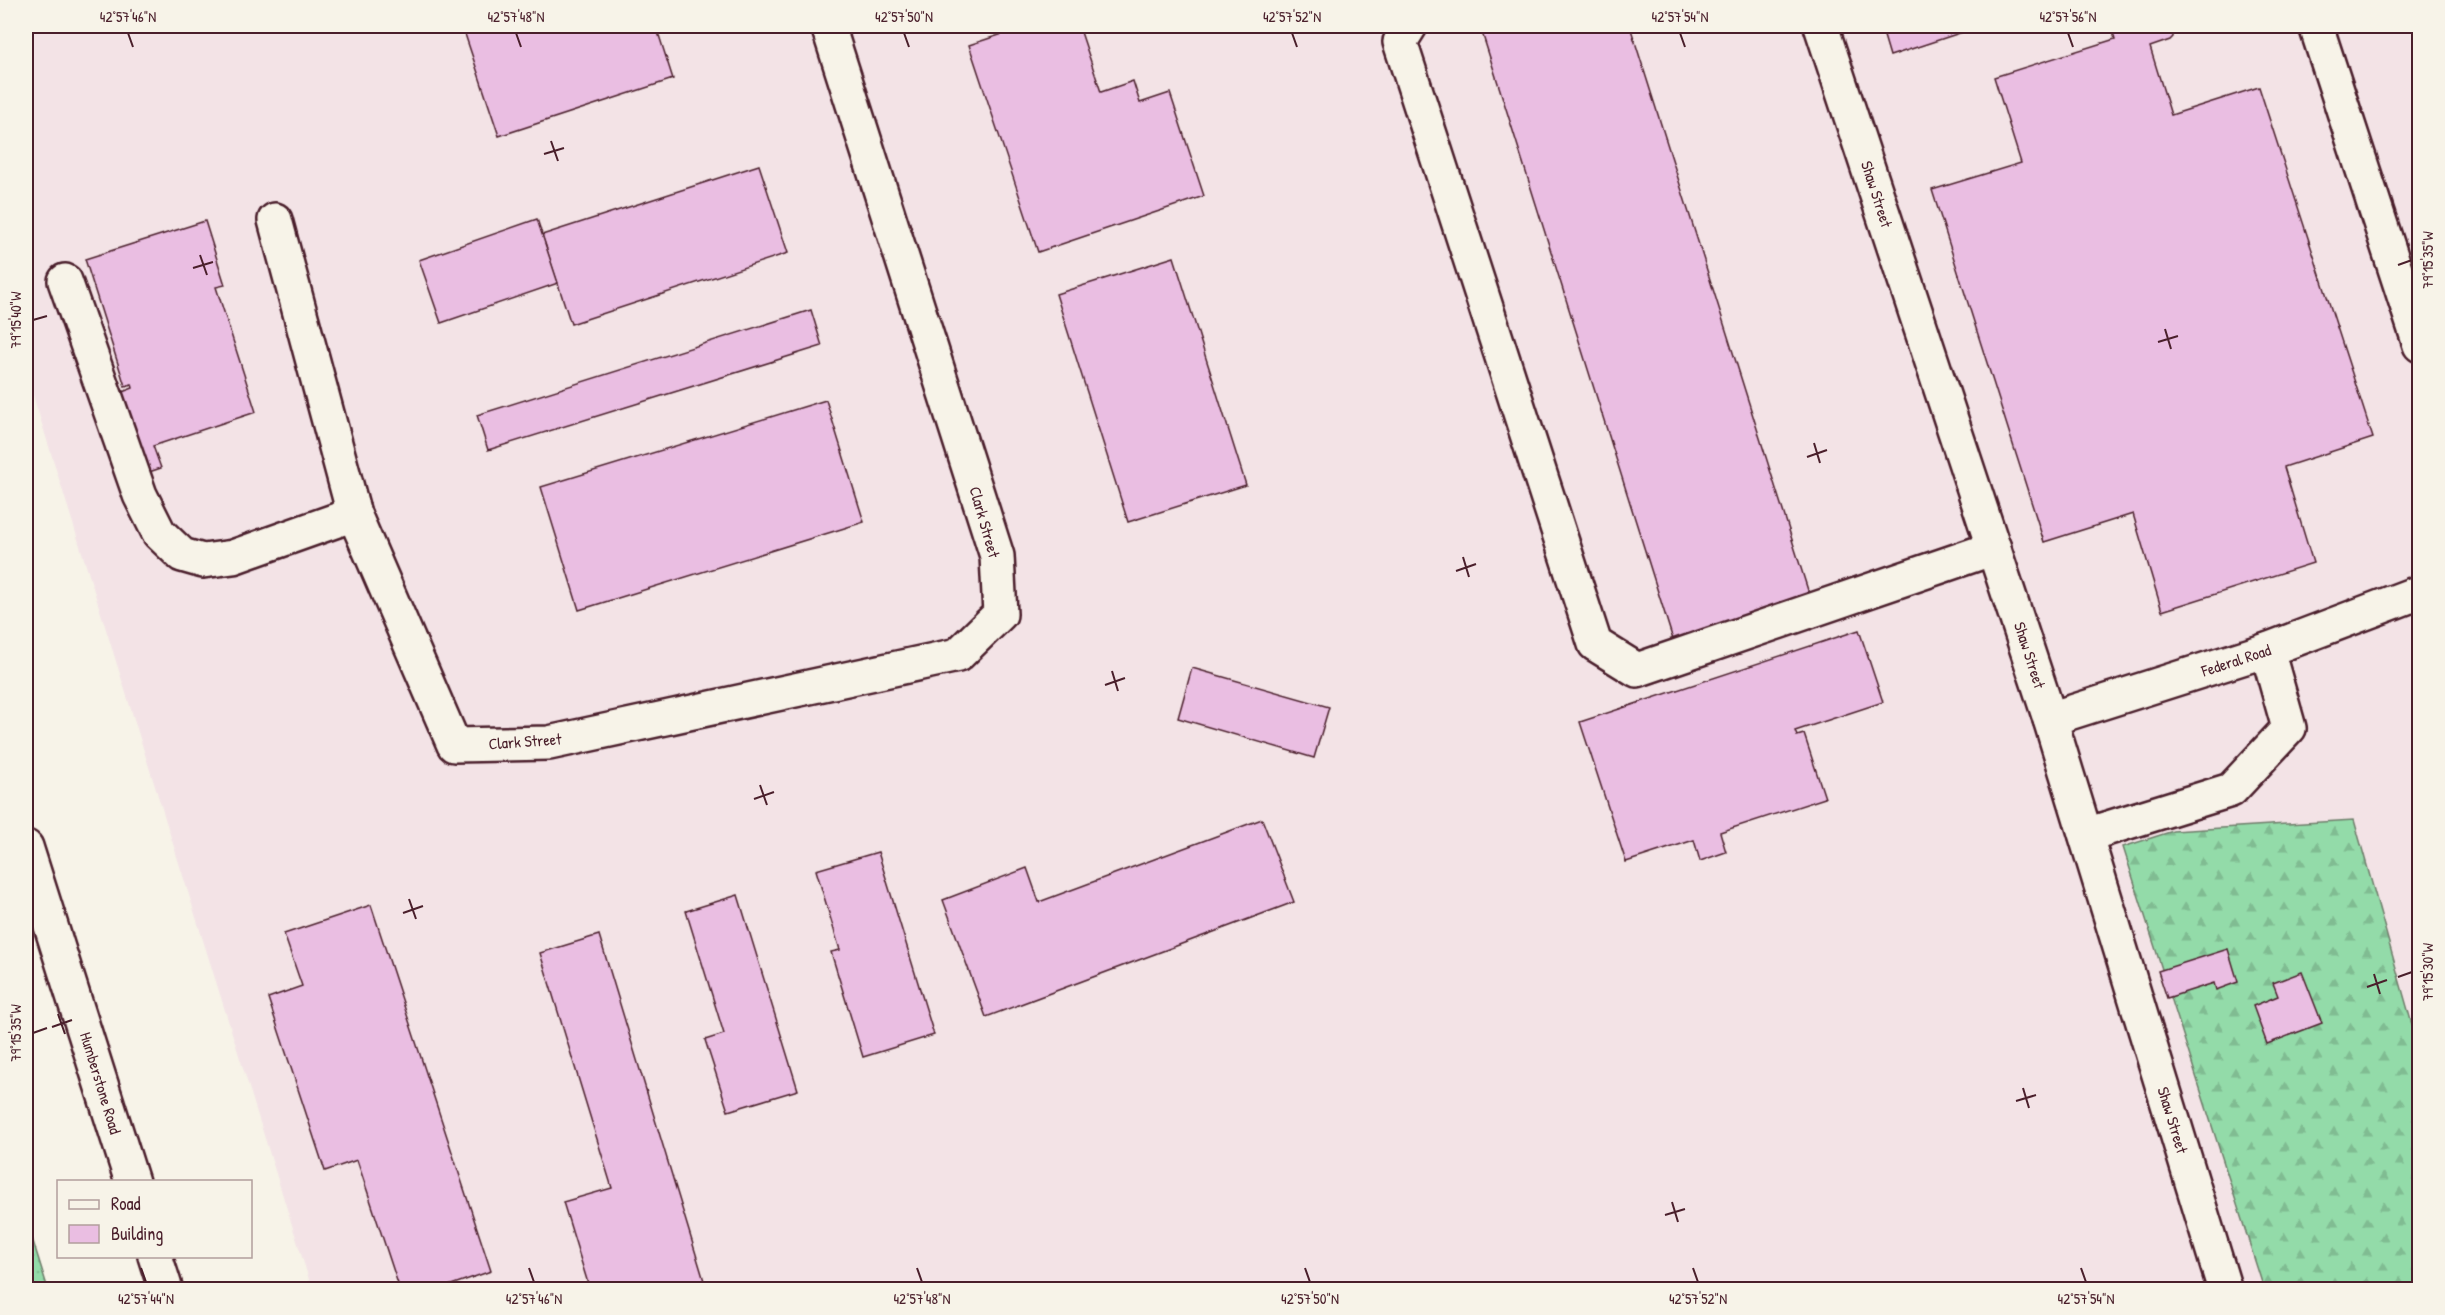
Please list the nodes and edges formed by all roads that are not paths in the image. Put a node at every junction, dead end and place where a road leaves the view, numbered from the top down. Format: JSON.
{"nodes":[{"id":1,"x":828,"y":26,"type":"edge"},
{"id":2,"x":1410,"y":26,"type":"edge"},
{"id":3,"x":1821,"y":26,"type":"edge"},
{"id":4,"x":2316,"y":26,"type":"edge"},
{"id":5,"x":275,"y":220,"type":"dead end"},
{"id":6,"x":65,"y":281,"type":"dead end"},
{"id":7,"x":2420,"y":345,"type":"edge"},
{"id":8,"x":354,"y":514,"type":"junction"},
{"id":9,"x":1994,"y":548,"type":"junction"},
{"id":10,"x":2420,"y":592,"type":"edge"},
{"id":11,"x":2267,"y":650,"type":"junction"},
{"id":12,"x":2050,"y":719,"type":"junction"},
{"id":13,"x":2086,"y":835,"type":"junction"},
{"id":14,"x":26,"y":847,"type":"edge"},
{"id":15,"x":131,"y":1180,"type":"edge"},
{"id":16,"x":155,"y":1258,"type":"edge"},
{"id":17,"x":166,"y":1290,"type":"edge"},
{"id":18,"x":2225,"y":1290,"type":"edge"}],
"edges":[{"from":1,"to":8,"type":"street","name":"Clark Street"},
{"from":2,"to":9,"type":"street"},
{"from":3,"to":9,"type":"street","name":"Shaw Street"},
{"from":4,"to":7,"type":"street"},
{"from":5,"to":8,"type":"street"},
{"from":6,"to":8,"type":"street"},
{"from":9,"to":12,"type":"street","name":"Shaw Street"},
{"from":10,"to":11,"type":"street","name":"Federal Road"},
{"from":11,"to":12,"type":"street","name":"Federal Road"},
{"from":11,"to":13,"type":"street"},
{"from":12,"to":13,"type":"street","name":"Shaw Street"},
{"from":13,"to":18,"type":"street","name":"Shaw Street"},
{"from":14,"to":15,"type":"street","name":"Humberstone Road"},
{"from":16,"to":17,"type":"street"}]}
